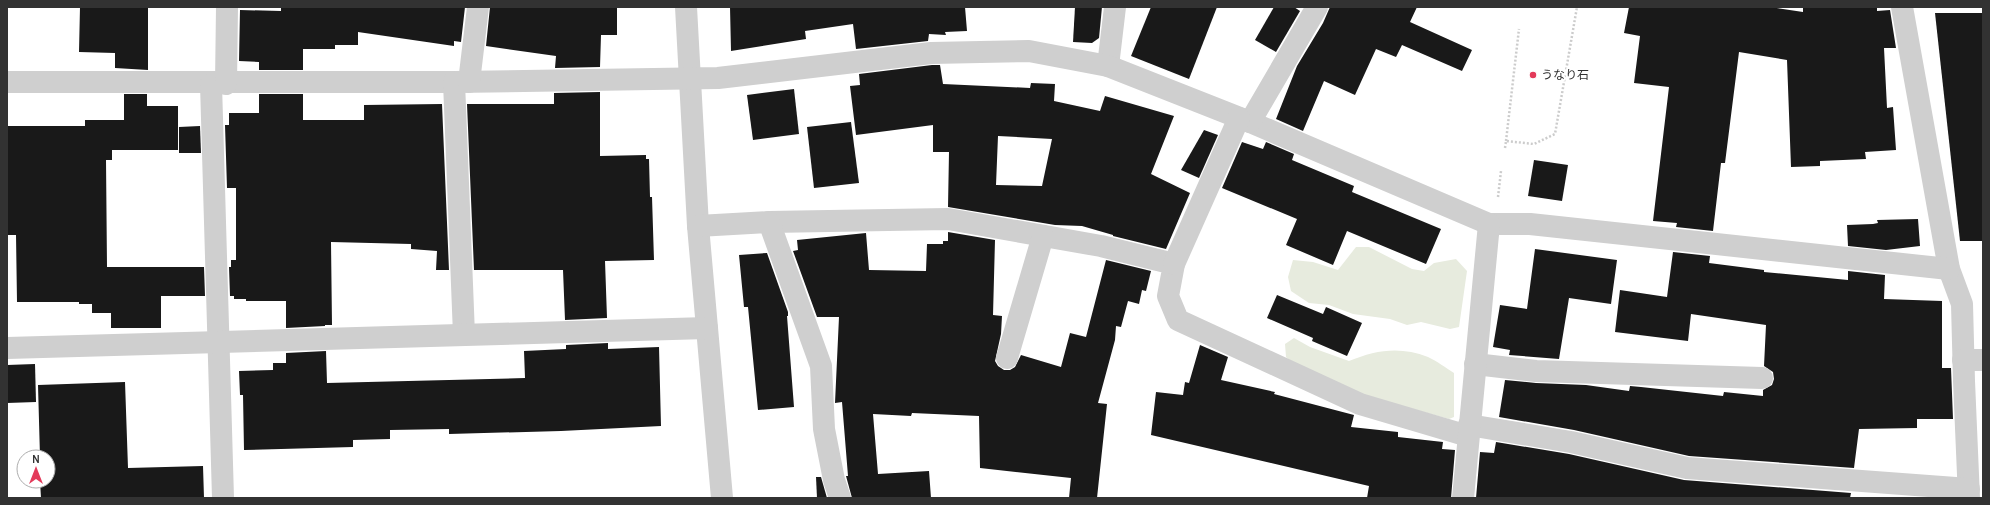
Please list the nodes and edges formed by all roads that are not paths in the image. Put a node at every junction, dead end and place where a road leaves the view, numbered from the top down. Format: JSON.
{"nodes":[{"id":1,"x":227,"y":7,"type":"edge"},
{"id":2,"x":478,"y":7,"type":"edge"},
{"id":3,"x":686,"y":7,"type":"edge"},
{"id":4,"x":1115,"y":7,"type":"edge"},
{"id":5,"x":1317,"y":7,"type":"edge"},
{"id":6,"x":1902,"y":7,"type":"edge"},
{"id":7,"x":1108,"y":66,"type":"junction"},
{"id":8,"x":689,"y":78,"type":"junction"},
{"id":9,"x":7,"y":82,"type":"edge"},
{"id":10,"x":462,"y":82,"type":"junction"},
{"id":11,"x":218,"y":84,"type":"junction"},
{"id":12,"x":1245,"y":120,"type":"junction"},
{"id":13,"x":769,"y":222,"type":"junction"},
{"id":14,"x":1489,"y":224,"type":"junction"},
{"id":15,"x":698,"y":226,"type":"junction"},
{"id":16,"x":1043,"y":236,"type":"junction"},
{"id":17,"x":1174,"y":264,"type":"junction"},
{"id":18,"x":1949,"y":269,"type":"junction"},
{"id":19,"x":707,"y":328,"type":"junction"},
{"id":20,"x":464,"y":335,"type":"junction"},
{"id":21,"x":217,"y":342,"type":"junction"},
{"id":22,"x":7,"y":348,"type":"edge"},
{"id":23,"x":1008,"y":358,"type":"dead end"},
{"id":24,"x":1973,"y":360,"type":"edge"},
{"id":25,"x":1475,"y":364,"type":"junction"},
{"id":26,"x":1762,"y":378,"type":"dead end"},
{"id":27,"x":1469,"y":430,"type":"junction"},
{"id":28,"x":1969,"y":494,"type":"edge"},
{"id":29,"x":223,"y":498,"type":"edge"},
{"id":30,"x":722,"y":498,"type":"edge"},
{"id":31,"x":840,"y":498,"type":"edge"},
{"id":32,"x":1463,"y":498,"type":"edge"}],
"edges":[{"from":1,"to":11,"type":"street"},
{"from":2,"to":10,"type":"street"},
{"from":3,"to":8,"type":"street"},
{"from":4,"to":7,"type":"street"},
{"from":5,"to":12,"type":"street"},
{"from":6,"to":18,"type":"street"},
{"from":7,"to":8,"type":"street"},
{"from":7,"to":12,"type":"street"},
{"from":8,"to":10,"type":"street"},
{"from":8,"to":15,"type":"street"},
{"from":9,"to":11,"type":"street"},
{"from":10,"to":11,"type":"street"},
{"from":10,"to":20,"type":"street"},
{"from":11,"to":21,"type":"street"},
{"from":12,"to":14,"type":"street"},
{"from":12,"to":17,"type":"street"},
{"from":13,"to":15,"type":"street"},
{"from":13,"to":16,"type":"street"},
{"from":13,"to":31,"type":"street"},
{"from":14,"to":18,"type":"street"},
{"from":14,"to":25,"type":"street"},
{"from":15,"to":19,"type":"street"},
{"from":16,"to":17,"type":"street"},
{"from":16,"to":23,"type":"street"},
{"from":17,"to":27,"type":"street"},
{"from":18,"to":24,"type":"street"},
{"from":19,"to":20,"type":"street"},
{"from":19,"to":30,"type":"street"},
{"from":20,"to":21,"type":"street"},
{"from":21,"to":22,"type":"street"},
{"from":21,"to":29,"type":"street"},
{"from":24,"to":28,"type":"street"},
{"from":25,"to":26,"type":"street"},
{"from":25,"to":27,"type":"street"},
{"from":27,"to":28,"type":"street"},
{"from":27,"to":32,"type":"street"}]}
